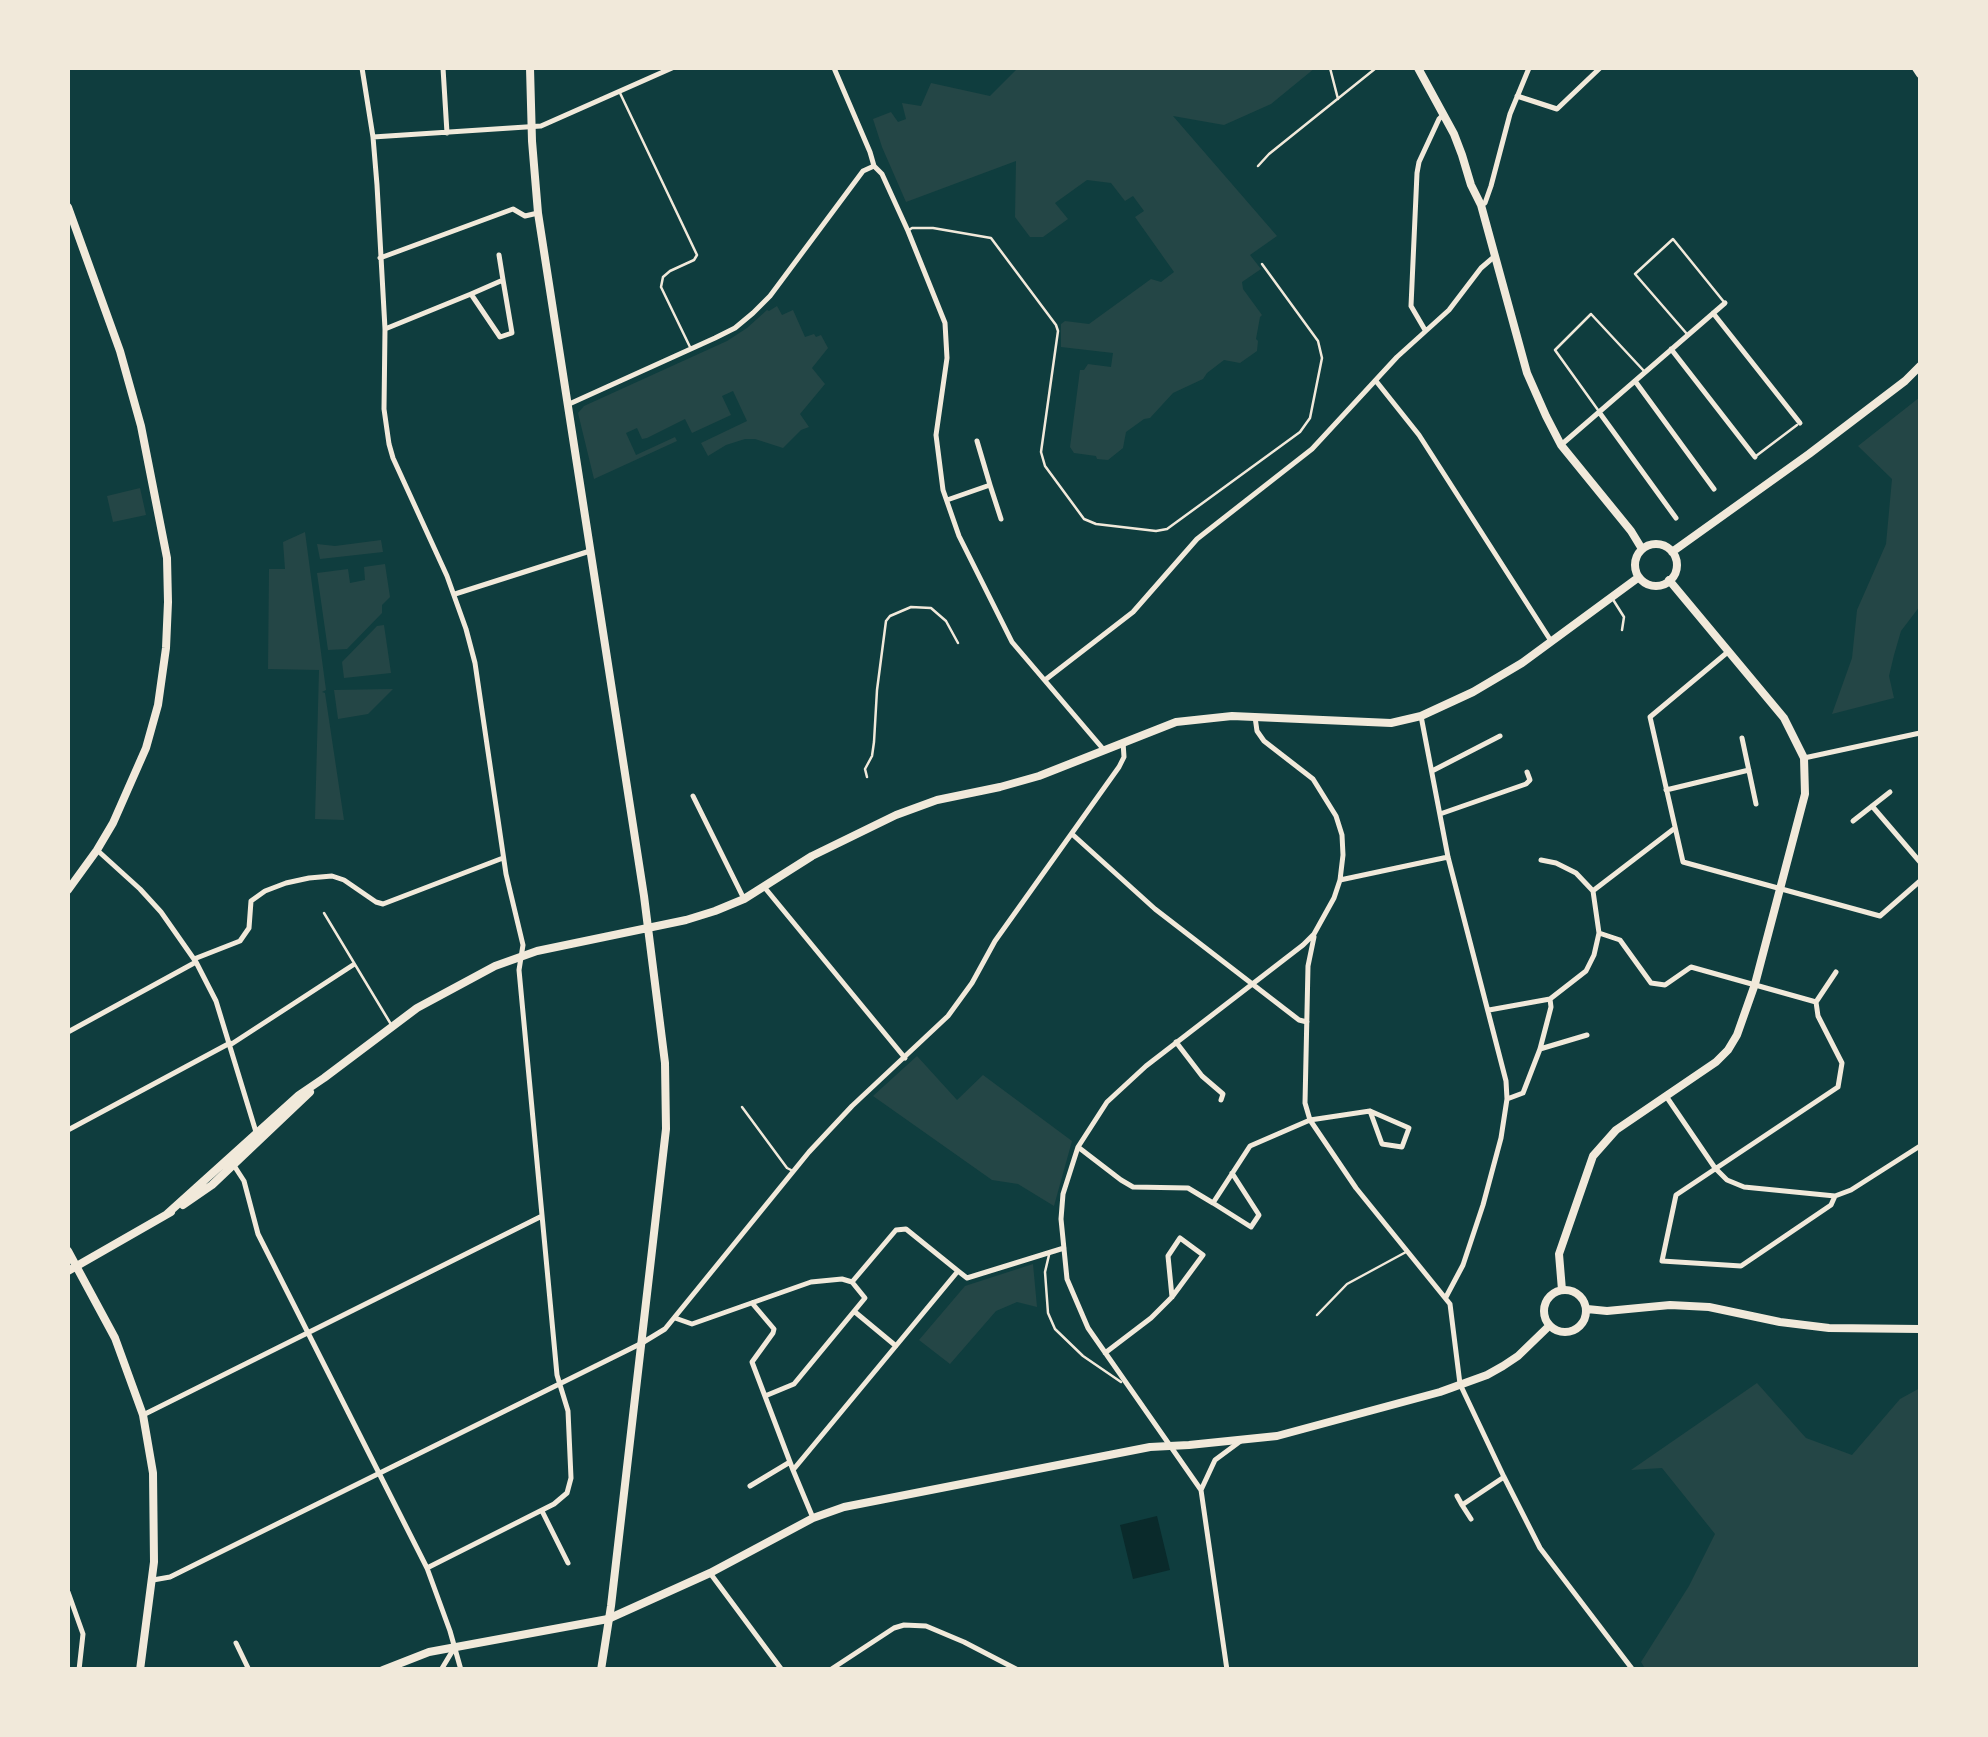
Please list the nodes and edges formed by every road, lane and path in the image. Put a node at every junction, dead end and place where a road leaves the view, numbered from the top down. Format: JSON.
{"nodes":[{"id":1,"x":362,"y":68,"type":"edge"},
{"id":2,"x":443,"y":68,"type":"edge"},
{"id":3,"x":530,"y":68,"type":"edge"},
{"id":4,"x":672,"y":68,"type":"edge"},
{"id":5,"x":834,"y":68,"type":"edge"},
{"id":6,"x":1330,"y":68,"type":"edge"},
{"id":7,"x":1376,"y":68,"type":"edge"},
{"id":8,"x":1418,"y":68,"type":"edge"},
{"id":9,"x":1529,"y":68,"type":"edge"},
{"id":10,"x":1600,"y":68,"type":"edge"},
{"id":11,"x":1916,"y":68,"type":"edge"},
{"id":12,"x":1920,"y":74,"type":"edge"},
{"id":13,"x":620,"y":92,"type":"junction"},
{"id":14,"x":1517,"y":96,"type":"junction"},
{"id":15,"x":1338,"y":99,"type":"junction"},
{"id":16,"x":1444,"y":114,"type":"junction"},
{"id":17,"x":532,"y":128,"type":"junction"},
{"id":18,"x":447,"y":133,"type":"junction"},
{"id":19,"x":373,"y":138,"type":"junction"},
{"id":20,"x":874,"y":166,"type":"junction"},
{"id":21,"x":1258,"y":166,"type":"dead end"},
{"id":22,"x":1480,"y":205,"type":"junction"},
{"id":23,"x":68,"y":208,"type":"edge"},
{"id":24,"x":538,"y":213,"type":"junction"},
{"id":25,"x":908,"y":231,"type":"junction"},
{"id":26,"x":498,"y":256,"type":"dead end"},
{"id":27,"x":1495,"y":256,"type":"junction"},
{"id":28,"x":380,"y":258,"type":"junction"},
{"id":29,"x":1262,"y":264,"type":"dead end"},
{"id":30,"x":503,"y":280,"type":"junction"},
{"id":31,"x":471,"y":294,"type":"junction"},
{"id":32,"x":1725,"y":304,"type":"joint"},
{"id":33,"x":1713,"y":314,"type":"junction"},
{"id":34,"x":384,"y":329,"type":"junction"},
{"id":35,"x":1426,"y":330,"type":"junction"},
{"id":36,"x":1688,"y":335,"type":"junction"},
{"id":37,"x":691,"y":350,"type":"junction"},
{"id":38,"x":1672,"y":350,"type":"junction"},
{"id":39,"x":1920,"y":366,"type":"edge"},
{"id":40,"x":1645,"y":372,"type":"junction"},
{"id":41,"x":1376,"y":381,"type":"junction"},
{"id":42,"x":1634,"y":381,"type":"junction"},
{"id":43,"x":567,"y":405,"type":"junction"},
{"id":44,"x":1599,"y":412,"type":"junction"},
{"id":45,"x":1800,"y":423,"type":"joint"},
{"id":46,"x":976,"y":441,"type":"dead end"},
{"id":47,"x":1560,"y":445,"type":"junction"},
{"id":48,"x":1755,"y":457,"type":"joint"},
{"id":49,"x":990,"y":484,"type":"junction"},
{"id":50,"x":1714,"y":489,"type":"dead end"},
{"id":51,"x":947,"y":500,"type":"junction"},
{"id":52,"x":1001,"y":518,"type":"dead end"},
{"id":53,"x":1676,"y":518,"type":"dead end"},
{"id":54,"x":1642,"y":549,"type":"junction"},
{"id":55,"x":590,"y":551,"type":"junction"},
{"id":56,"x":1672,"y":552,"type":"junction"},
{"id":57,"x":1639,"y":577,"type":"junction"},
{"id":58,"x":1670,"y":580,"type":"junction"},
{"id":59,"x":454,"y":594,"type":"junction"},
{"id":60,"x":1612,"y":597,"type":"junction"},
{"id":61,"x":1622,"y":630,"type":"dead end"},
{"id":62,"x":1552,"y":641,"type":"junction"},
{"id":63,"x":958,"y":643,"type":"dead end"},
{"id":64,"x":1729,"y":651,"type":"junction"},
{"id":65,"x":1045,"y":680,"type":"junction"},
{"id":66,"x":1422,"y":716,"type":"junction"},
{"id":67,"x":1255,"y":717,"type":"junction"},
{"id":68,"x":1920,"y":734,"type":"edge"},
{"id":69,"x":1500,"y":736,"type":"dead end"},
{"id":70,"x":1742,"y":738,"type":"dead end"},
{"id":71,"x":1123,"y":742,"type":"junction"},
{"id":72,"x":1104,"y":750,"type":"junction"},
{"id":73,"x":1804,"y":758,"type":"junction"},
{"id":74,"x":1749,"y":770,"type":"junction"},
{"id":75,"x":1432,"y":771,"type":"junction"},
{"id":76,"x":1527,"y":772,"type":"dead end"},
{"id":77,"x":867,"y":777,"type":"dead end"},
{"id":78,"x":1666,"y":790,"type":"junction"},
{"id":79,"x":1890,"y":792,"type":"dead end"},
{"id":80,"x":692,"y":796,"type":"dead end"},
{"id":81,"x":1756,"y":804,"type":"dead end"},
{"id":82,"x":1872,"y":806,"type":"junction"},
{"id":83,"x":1440,"y":814,"type":"junction"},
{"id":84,"x":1853,"y":821,"type":"dead end"},
{"id":85,"x":1675,"y":828,"type":"junction"},
{"id":86,"x":1072,"y":834,"type":"junction"},
{"id":87,"x":97,"y":850,"type":"junction"},
{"id":88,"x":504,"y":857,"type":"junction"},
{"id":89,"x":1448,"y":857,"type":"junction"},
{"id":90,"x":1542,"y":860,"type":"dead end"},
{"id":91,"x":1920,"y":862,"type":"edge"},
{"id":92,"x":1340,"y":880,"type":"junction"},
{"id":93,"x":1920,"y":881,"type":"edge"},
{"id":94,"x":765,"y":888,"type":"junction"},
{"id":95,"x":1780,"y":888,"type":"junction"},
{"id":96,"x":68,"y":890,"type":"edge"},
{"id":97,"x":1593,"y":891,"type":"junction"},
{"id":98,"x":744,"y":899,"type":"junction"},
{"id":99,"x":324,"y":913,"type":"dead end"},
{"id":100,"x":649,"y":928,"type":"junction"},
{"id":101,"x":1599,"y":933,"type":"junction"},
{"id":102,"x":1314,"y":934,"type":"junction"},
{"id":103,"x":1299,"y":955,"type":"junction"},
{"id":104,"x":520,"y":956,"type":"junction"},
{"id":105,"x":195,"y":961,"type":"junction"},
{"id":106,"x":354,"y":965,"type":"junction"},
{"id":107,"x":1308,"y":966,"type":"junction"},
{"id":108,"x":1836,"y":972,"type":"dead end"},
{"id":109,"x":1254,"y":984,"type":"junction"},
{"id":110,"x":1755,"y":984,"type":"junction"},
{"id":111,"x":1550,"y":998,"type":"junction"},
{"id":112,"x":1816,"y":1002,"type":"junction"},
{"id":113,"x":1488,"y":1010,"type":"junction"},
{"id":114,"x":1308,"y":1022,"type":"junction"},
{"id":115,"x":392,"y":1027,"type":"junction"},
{"id":116,"x":68,"y":1032,"type":"edge"},
{"id":117,"x":1587,"y":1035,"type":"dead end"},
{"id":118,"x":1176,"y":1042,"type":"junction"},
{"id":119,"x":230,"y":1044,"type":"junction"},
{"id":120,"x":1540,"y":1049,"type":"junction"},
{"id":121,"x":905,"y":1058,"type":"junction"},
{"id":122,"x":324,"y":1078,"type":"junction"},
{"id":123,"x":1666,"y":1096,"type":"junction"},
{"id":124,"x":1507,"y":1099,"type":"junction"},
{"id":125,"x":1221,"y":1100,"type":"dead end"},
{"id":126,"x":742,"y":1107,"type":"dead end"},
{"id":127,"x":1370,"y":1111,"type":"junction"},
{"id":128,"x":1310,"y":1120,"type":"junction"},
{"id":129,"x":68,"y":1130,"type":"edge"},
{"id":130,"x":256,"y":1132,"type":"junction"},
{"id":131,"x":1920,"y":1146,"type":"edge"},
{"id":132,"x":1078,"y":1147,"type":"junction"},
{"id":133,"x":230,"y":1161,"type":"junction"},
{"id":134,"x":1715,"y":1168,"type":"junction"},
{"id":135,"x":794,"y":1172,"type":"junction"},
{"id":136,"x":1232,"y":1173,"type":"junction"},
{"id":137,"x":1836,"y":1196,"type":"junction"},
{"id":138,"x":1213,"y":1203,"type":"junction"},
{"id":139,"x":542,"y":1216,"type":"junction"},
{"id":140,"x":1064,"y":1248,"type":"junction"},
{"id":141,"x":68,"y":1251,"type":"edge"},
{"id":142,"x":1408,"y":1251,"type":"junction"},
{"id":143,"x":1049,"y":1253,"type":"junction"},
{"id":144,"x":72,"y":1269,"type":"edge"},
{"id":145,"x":958,"y":1270,"type":"junction"},
{"id":146,"x":852,"y":1282,"type":"junction"},
{"id":147,"x":1562,"y":1290,"type":"junction"},
{"id":148,"x":1172,"y":1297,"type":"junction"},
{"id":149,"x":1446,"y":1298,"type":"junction"},
{"id":150,"x":752,"y":1303,"type":"junction"},
{"id":151,"x":1587,"y":1309,"type":"junction"},
{"id":152,"x":854,"y":1312,"type":"junction"},
{"id":153,"x":1316,"y":1315,"type":"dead end"},
{"id":154,"x":675,"y":1318,"type":"junction"},
{"id":155,"x":1550,"y":1326,"type":"junction"},
{"id":156,"x":1920,"y":1328,"type":"edge"},
{"id":157,"x":309,"y":1332,"type":"junction"},
{"id":158,"x":642,"y":1343,"type":"junction"},
{"id":159,"x":896,"y":1346,"type":"junction"},
{"id":160,"x":1105,"y":1353,"type":"junction"},
{"id":161,"x":1126,"y":1383,"type":"junction"},
{"id":162,"x":560,"y":1384,"type":"junction"},
{"id":163,"x":1460,"y":1384,"type":"junction"},
{"id":164,"x":765,"y":1396,"type":"junction"},
{"id":165,"x":143,"y":1414,"type":"junction"},
{"id":166,"x":1243,"y":1440,"type":"junction"},
{"id":167,"x":1170,"y":1446,"type":"junction"},
{"id":168,"x":792,"y":1466,"type":"junction"},
{"id":169,"x":380,"y":1474,"type":"junction"},
{"id":170,"x":1504,"y":1477,"type":"junction"},
{"id":171,"x":750,"y":1486,"type":"dead end"},
{"id":172,"x":1201,"y":1490,"type":"junction"},
{"id":173,"x":1457,"y":1496,"type":"dead end"},
{"id":174,"x":1462,"y":1504,"type":"junction"},
{"id":175,"x":542,"y":1511,"type":"junction"},
{"id":176,"x":812,"y":1518,"type":"junction"},
{"id":177,"x":1472,"y":1519,"type":"dead end"},
{"id":178,"x":568,"y":1563,"type":"dead end"},
{"id":179,"x":427,"y":1568,"type":"junction"},
{"id":180,"x":710,"y":1574,"type":"junction"},
{"id":181,"x":153,"y":1580,"type":"junction"},
{"id":182,"x":68,"y":1592,"type":"edge"},
{"id":183,"x":608,"y":1618,"type":"junction"},
{"id":184,"x":236,"y":1644,"type":"dead end"},
{"id":185,"x":454,"y":1647,"type":"junction"},
{"id":186,"x":79,"y":1670,"type":"edge"},
{"id":187,"x":140,"y":1670,"type":"edge"},
{"id":188,"x":248,"y":1670,"type":"edge"},
{"id":189,"x":383,"y":1670,"type":"edge"},
{"id":190,"x":441,"y":1670,"type":"edge"},
{"id":191,"x":461,"y":1670,"type":"edge"},
{"id":192,"x":601,"y":1670,"type":"edge"},
{"id":193,"x":782,"y":1670,"type":"edge"},
{"id":194,"x":830,"y":1670,"type":"edge"},
{"id":195,"x":1018,"y":1670,"type":"edge"},
{"id":196,"x":1227,"y":1670,"type":"edge"},
{"id":197,"x":1633,"y":1670,"type":"edge"}],
"edges":[{"from":1,"to":19,"type":"street"},
{"from":2,"to":18,"type":"street"},
{"from":3,"to":17,"type":"street"},
{"from":4,"to":13,"type":"street"},
{"from":5,"to":20,"type":"street"},
{"from":6,"to":15,"type":"lane"},
{"from":7,"to":15,"type":"lane"},
{"from":8,"to":16,"type":"street"},
{"from":9,"to":14,"type":"street"},
{"from":10,"to":14,"type":"street"},
{"from":11,"to":12,"type":"street"},
{"from":13,"to":17,"type":"street"},
{"from":13,"to":37,"type":"lane"},
{"from":14,"to":22,"type":"street"},
{"from":15,"to":21,"type":"lane"},
{"from":16,"to":22,"type":"street"},
{"from":16,"to":35,"type":"street"},
{"from":17,"to":18,"type":"street"},
{"from":17,"to":24,"type":"street"},
{"from":18,"to":19,"type":"street"},
{"from":19,"to":28,"type":"street"},
{"from":20,"to":25,"type":"street"},
{"from":20,"to":37,"type":"street"},
{"from":22,"to":27,"type":"street"},
{"from":23,"to":87,"type":"street"},
{"from":24,"to":28,"type":"street"},
{"from":24,"to":43,"type":"street"},
{"from":25,"to":29,"type":"lane"},
{"from":25,"to":51,"type":"street"},
{"from":26,"to":30,"type":"street"},
{"from":27,"to":35,"type":"street"},
{"from":27,"to":47,"type":"street"},
{"from":28,"to":34,"type":"street"},
{"from":30,"to":31,"type":"street"},
{"from":30,"to":31,"type":"street"},
{"from":31,"to":34,"type":"street"},
{"from":32,"to":33,"type":"street"},
{"from":32,"to":36,"type":"lane"},
{"from":33,"to":36,"type":"street"},
{"from":33,"to":45,"type":"street"},
{"from":34,"to":59,"type":"street"},
{"from":35,"to":41,"type":"street"},
{"from":36,"to":38,"type":"street"},
{"from":37,"to":43,"type":"street"},
{"from":38,"to":40,"type":"street"},
{"from":38,"to":48,"type":"street"},
{"from":39,"to":56,"type":"street"},
{"from":40,"to":42,"type":"street"},
{"from":40,"to":44,"type":"lane"},
{"from":41,"to":62,"type":"street"},
{"from":41,"to":65,"type":"street"},
{"from":42,"to":44,"type":"street"},
{"from":42,"to":50,"type":"street"},
{"from":43,"to":55,"type":"street"},
{"from":44,"to":47,"type":"street"},
{"from":44,"to":53,"type":"street"},
{"from":45,"to":48,"type":"lane"},
{"from":46,"to":49,"type":"street"},
{"from":47,"to":54,"type":"street"},
{"from":49,"to":51,"type":"street"},
{"from":49,"to":52,"type":"street"},
{"from":51,"to":65,"type":"street"},
{"from":54,"to":56,"type":"street"},
{"from":54,"to":57,"type":"street"},
{"from":55,"to":59,"type":"street"},
{"from":55,"to":100,"type":"street"},
{"from":56,"to":58,"type":"street"},
{"from":57,"to":58,"type":"street"},
{"from":57,"to":60,"type":"street"},
{"from":58,"to":64,"type":"street"},
{"from":59,"to":88,"type":"street"},
{"from":60,"to":61,"type":"lane"},
{"from":60,"to":62,"type":"street"},
{"from":62,"to":66,"type":"street"},
{"from":63,"to":77,"type":"lane"},
{"from":64,"to":73,"type":"street"},
{"from":64,"to":78,"type":"street"},
{"from":65,"to":72,"type":"street"},
{"from":66,"to":67,"type":"street"},
{"from":66,"to":75,"type":"street"},
{"from":67,"to":71,"type":"street"},
{"from":67,"to":92,"type":"street"},
{"from":68,"to":73,"type":"street"},
{"from":69,"to":75,"type":"street"},
{"from":70,"to":74,"type":"street"},
{"from":71,"to":72,"type":"street"},
{"from":71,"to":86,"type":"street"},
{"from":72,"to":94,"type":"street"},
{"from":73,"to":95,"type":"street"},
{"from":74,"to":78,"type":"street"},
{"from":74,"to":81,"type":"street"},
{"from":75,"to":83,"type":"street"},
{"from":76,"to":83,"type":"street"},
{"from":78,"to":85,"type":"street"},
{"from":79,"to":82,"type":"street"},
{"from":80,"to":98,"type":"street"},
{"from":82,"to":84,"type":"street"},
{"from":82,"to":91,"type":"street"},
{"from":83,"to":89,"type":"street"},
{"from":85,"to":95,"type":"street"},
{"from":85,"to":97,"type":"street"},
{"from":86,"to":109,"type":"street"},
{"from":86,"to":121,"type":"street"},
{"from":87,"to":96,"type":"street"},
{"from":87,"to":105,"type":"street"},
{"from":88,"to":104,"type":"street"},
{"from":88,"to":105,"type":"street"},
{"from":89,"to":92,"type":"street"},
{"from":89,"to":113,"type":"street"},
{"from":90,"to":97,"type":"street"},
{"from":92,"to":102,"type":"street"},
{"from":93,"to":95,"type":"street"},
{"from":94,"to":98,"type":"street"},
{"from":94,"to":121,"type":"street"},
{"from":95,"to":110,"type":"street"},
{"from":97,"to":101,"type":"street"},
{"from":98,"to":100,"type":"street"},
{"from":99,"to":106,"type":"lane"},
{"from":100,"to":104,"type":"street"},
{"from":100,"to":158,"type":"street"},
{"from":101,"to":110,"type":"street"},
{"from":101,"to":111,"type":"street"},
{"from":102,"to":103,"type":"street"},
{"from":102,"to":107,"type":"street"},
{"from":103,"to":107,"type":"street"},
{"from":103,"to":109,"type":"street"},
{"from":104,"to":115,"type":"street"},
{"from":104,"to":139,"type":"street"},
{"from":105,"to":116,"type":"street"},
{"from":105,"to":119,"type":"street"},
{"from":106,"to":115,"type":"lane"},
{"from":106,"to":119,"type":"street"},
{"from":107,"to":114,"type":"street"},
{"from":108,"to":112,"type":"street"},
{"from":109,"to":114,"type":"street"},
{"from":109,"to":118,"type":"street"},
{"from":110,"to":112,"type":"street"},
{"from":110,"to":123,"type":"street"},
{"from":111,"to":113,"type":"street"},
{"from":111,"to":120,"type":"street"},
{"from":112,"to":134,"type":"street"},
{"from":113,"to":124,"type":"street"},
{"from":114,"to":128,"type":"street"},
{"from":115,"to":122,"type":"street"},
{"from":117,"to":120,"type":"street"},
{"from":118,"to":125,"type":"street"},
{"from":118,"to":132,"type":"street"},
{"from":119,"to":129,"type":"street"},
{"from":119,"to":130,"type":"street"},
{"from":120,"to":124,"type":"street"},
{"from":121,"to":135,"type":"street"},
{"from":122,"to":130,"type":"street"},
{"from":122,"to":133,"type":"street"},
{"from":123,"to":134,"type":"street"},
{"from":123,"to":147,"type":"street"},
{"from":124,"to":149,"type":"street"},
{"from":126,"to":135,"type":"lane"},
{"from":127,"to":127,"type":"street"},
{"from":127,"to":128,"type":"street"},
{"from":128,"to":136,"type":"street"},
{"from":128,"to":142,"type":"street"},
{"from":130,"to":133,"type":"street"},
{"from":131,"to":137,"type":"street"},
{"from":132,"to":138,"type":"street"},
{"from":132,"to":140,"type":"street"},
{"from":133,"to":144,"type":"street"},
{"from":133,"to":157,"type":"street"},
{"from":134,"to":137,"type":"street"},
{"from":134,"to":137,"type":"street"},
{"from":135,"to":154,"type":"street"},
{"from":136,"to":138,"type":"street"},
{"from":136,"to":138,"type":"street"},
{"from":139,"to":157,"type":"street"},
{"from":139,"to":162,"type":"street"},
{"from":140,"to":143,"type":"street"},
{"from":140,"to":160,"type":"street"},
{"from":141,"to":144,"type":"street"},
{"from":142,"to":149,"type":"street"},
{"from":142,"to":153,"type":"lane"},
{"from":143,"to":145,"type":"street"},
{"from":143,"to":161,"type":"lane"},
{"from":144,"to":165,"type":"street"},
{"from":145,"to":146,"type":"street"},
{"from":145,"to":159,"type":"street"},
{"from":146,"to":150,"type":"street"},
{"from":146,"to":152,"type":"street"},
{"from":147,"to":151,"type":"street"},
{"from":147,"to":155,"type":"street"},
{"from":148,"to":148,"type":"street"},
{"from":148,"to":160,"type":"street"},
{"from":149,"to":163,"type":"street"},
{"from":150,"to":154,"type":"street"},
{"from":150,"to":164,"type":"street"},
{"from":151,"to":155,"type":"street"},
{"from":151,"to":156,"type":"street"},
{"from":152,"to":159,"type":"street"},
{"from":152,"to":164,"type":"street"},
{"from":154,"to":158,"type":"street"},
{"from":155,"to":163,"type":"street"},
{"from":157,"to":165,"type":"street"},
{"from":157,"to":169,"type":"street"},
{"from":158,"to":162,"type":"street"},
{"from":158,"to":183,"type":"street"},
{"from":159,"to":168,"type":"street"},
{"from":160,"to":161,"type":"street"},
{"from":161,"to":167,"type":"street"},
{"from":162,"to":169,"type":"street"},
{"from":162,"to":175,"type":"street"},
{"from":163,"to":166,"type":"street"},
{"from":163,"to":170,"type":"street"},
{"from":164,"to":168,"type":"street"},
{"from":165,"to":181,"type":"street"},
{"from":166,"to":167,"type":"street"},
{"from":166,"to":172,"type":"street"},
{"from":167,"to":172,"type":"street"},
{"from":167,"to":176,"type":"street"},
{"from":168,"to":171,"type":"street"},
{"from":168,"to":176,"type":"street"},
{"from":169,"to":179,"type":"street"},
{"from":169,"to":181,"type":"street"},
{"from":170,"to":174,"type":"street"},
{"from":170,"to":197,"type":"street"},
{"from":172,"to":196,"type":"street"},
{"from":173,"to":174,"type":"street"},
{"from":174,"to":177,"type":"street"},
{"from":175,"to":178,"type":"street"},
{"from":175,"to":179,"type":"street"},
{"from":176,"to":180,"type":"street"},
{"from":179,"to":185,"type":"street"},
{"from":180,"to":183,"type":"street"},
{"from":180,"to":193,"type":"street"},
{"from":181,"to":187,"type":"street"},
{"from":182,"to":186,"type":"street"},
{"from":183,"to":185,"type":"street"},
{"from":183,"to":192,"type":"street"},
{"from":184,"to":188,"type":"street"},
{"from":185,"to":189,"type":"street"},
{"from":185,"to":190,"type":"street"},
{"from":185,"to":191,"type":"street"},
{"from":194,"to":195,"type":"street"}]}
